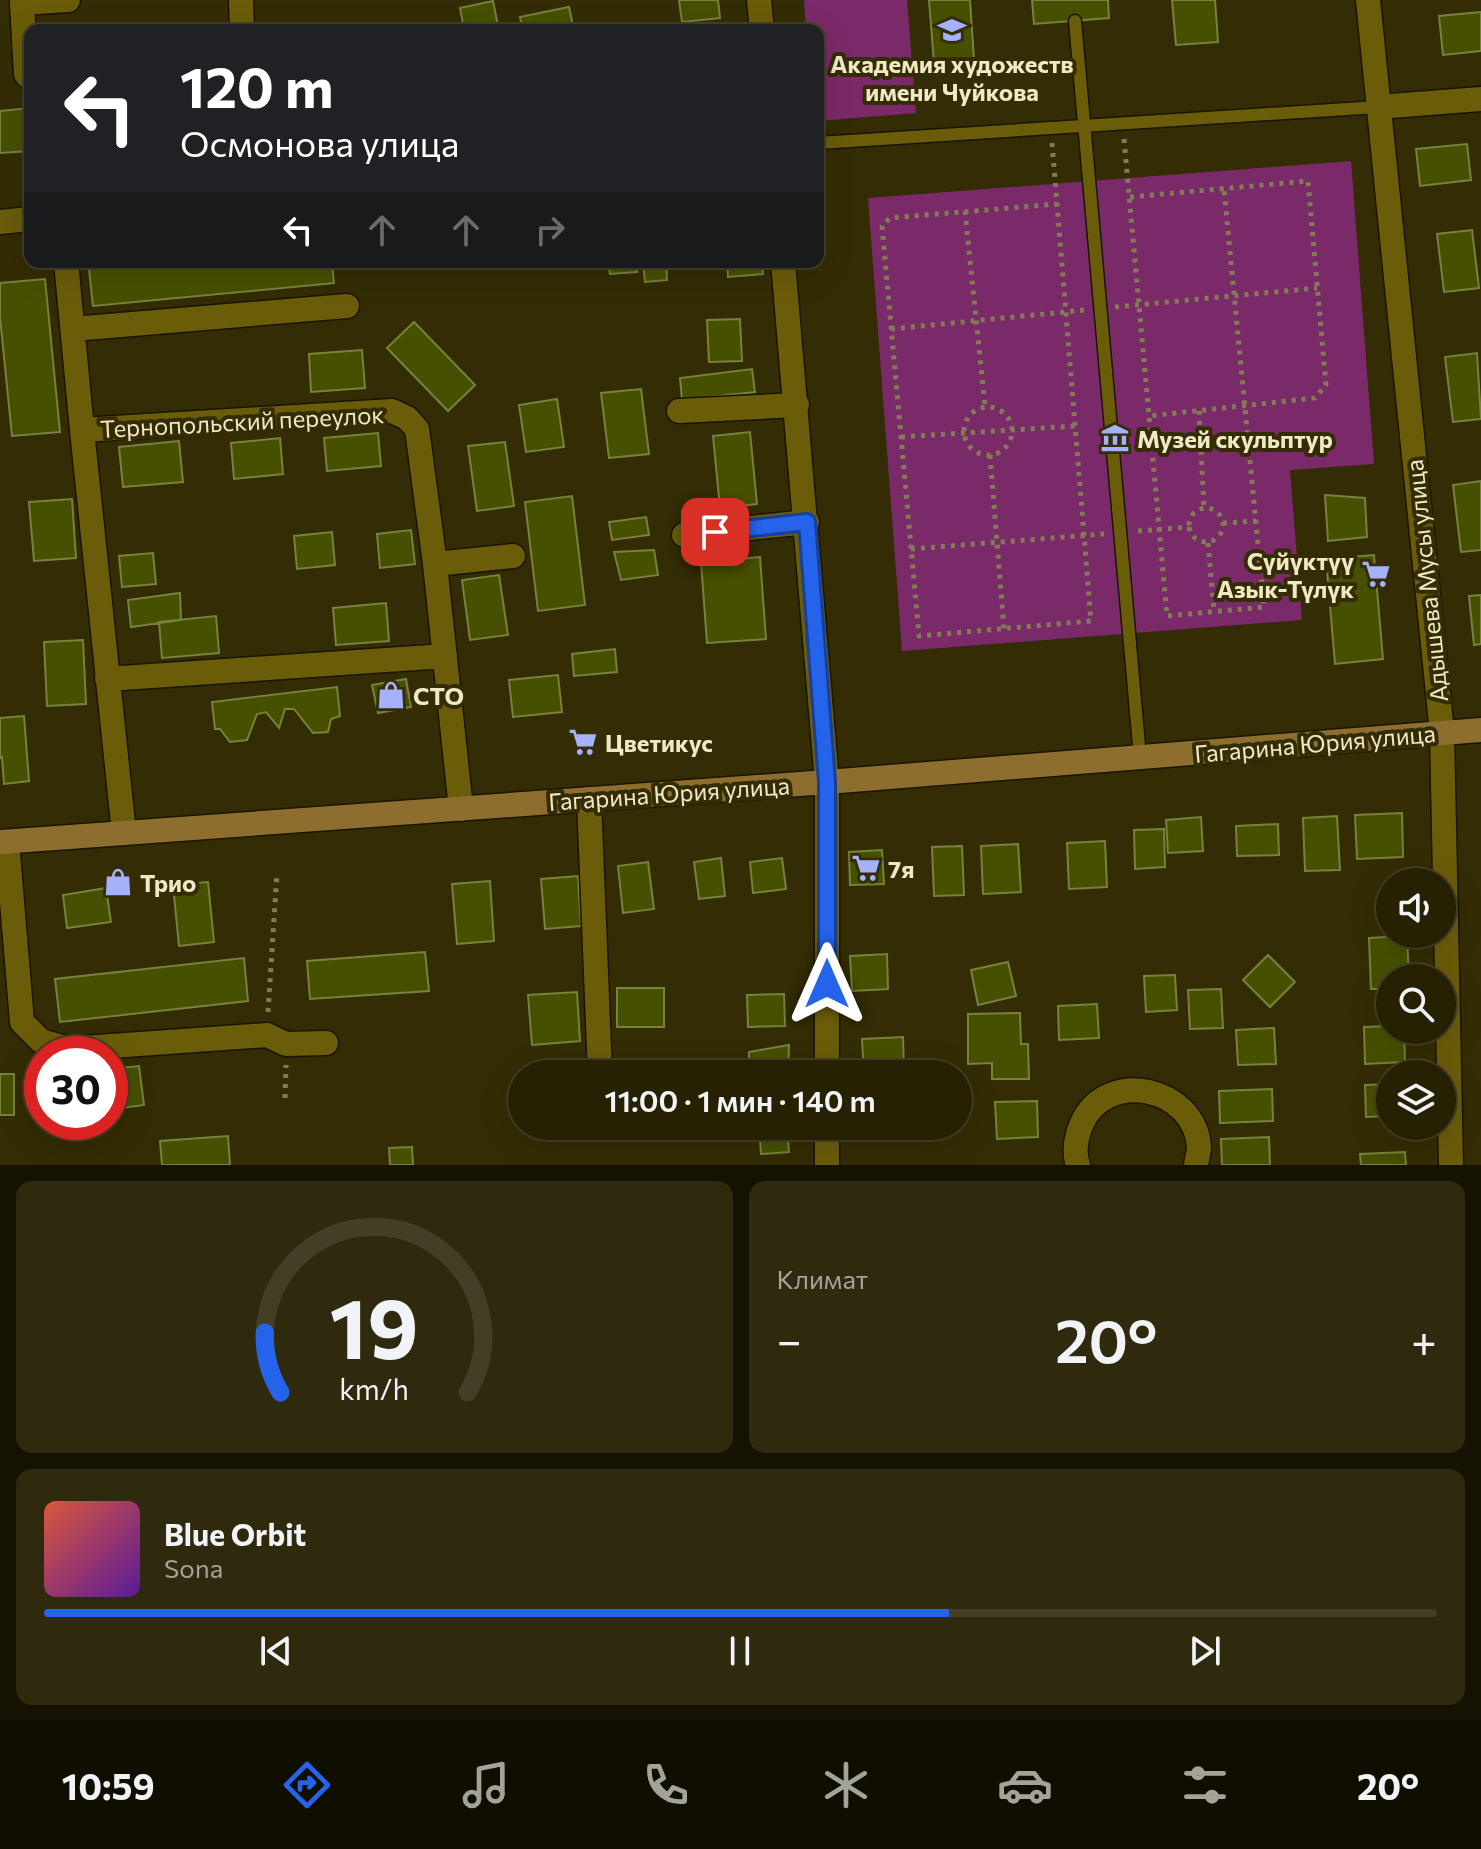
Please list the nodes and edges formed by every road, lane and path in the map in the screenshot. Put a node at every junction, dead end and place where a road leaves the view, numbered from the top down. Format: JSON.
{"nodes":[{"id":1,"x":68,"y":0,"type":"edge"},
{"id":2,"x":241,"y":0,"type":"edge"},
{"id":3,"x":759,"y":0,"type":"edge"},
{"id":4,"x":1368,"y":0,"type":"edge"},
{"id":5,"x":22,"y":2,"type":"edge"},
{"id":6,"x":1075,"y":21,"type":"dead end"},
{"id":7,"x":242,"y":24,"type":"edge"},
{"id":8,"x":761,"y":24,"type":"edge"},
{"id":9,"x":24,"y":38,"type":"edge"},
{"id":10,"x":1481,"y":99,"type":"edge"},
{"id":11,"x":1378,"y":107,"type":"junction"},
{"id":12,"x":1123,"y":124,"type":"junction"},
{"id":13,"x":1084,"y":126,"type":"junction"},
{"id":14,"x":1051,"y":129,"type":"junction"},
{"id":15,"x":824,"y":143,"type":"edge"},
{"id":16,"x":1224,"y":189,"type":"junction"},
{"id":17,"x":1129,"y":197,"type":"junction"},
{"id":18,"x":1057,"y":204,"type":"junction"},
{"id":19,"x":965,"y":211,"type":"junction"},
{"id":20,"x":24,"y":220,"type":"edge"},
{"id":21,"x":0,"y":222,"type":"edge"},
{"id":22,"x":67,"y":268,"type":"edge"},
{"id":23,"x":784,"y":268,"type":"edge"},
{"id":24,"x":347,"y":306,"type":"dead end"},
{"id":25,"x":73,"y":329,"type":"junction"},
{"id":26,"x":797,"y":405,"type":"junction"},
{"id":27,"x":985,"y":406,"type":"junction"},
{"id":28,"x":1245,"y":406,"type":"junction"},
{"id":29,"x":679,"y":411,"type":"dead end"},
{"id":30,"x":1199,"y":411,"type":"junction"},
{"id":31,"x":1149,"y":416,"type":"junction"},
{"id":32,"x":1075,"y":426,"type":"junction"},
{"id":33,"x":82,"y":430,"type":"junction"},
{"id":34,"x":1013,"y":430,"type":"junction"},
{"id":35,"x":963,"y":433,"type":"junction"},
{"id":36,"x":901,"y":437,"type":"junction"},
{"id":37,"x":990,"y":455,"type":"junction"},
{"id":38,"x":1204,"y":508,"type":"junction"},
{"id":39,"x":1256,"y":521,"type":"junction"},
{"id":40,"x":807,"y":522,"type":"junction"},
{"id":41,"x":1223,"y":523,"type":"junction"},
{"id":42,"x":1189,"y":527,"type":"junction"},
{"id":43,"x":1159,"y":529,"type":"junction"},
{"id":44,"x":1120,"y":533,"type":"junction"},
{"id":45,"x":684,"y":535,"type":"dead end"},
{"id":46,"x":1084,"y":536,"type":"junction"},
{"id":47,"x":998,"y":542,"type":"junction"},
{"id":48,"x":1208,"y":543,"type":"junction"},
{"id":49,"x":911,"y":549,"type":"junction"},
{"id":50,"x":513,"y":556,"type":"dead end"},
{"id":51,"x":435,"y":564,"type":"junction"},
{"id":52,"x":1214,"y":611,"type":"junction"},
{"id":53,"x":1004,"y":629,"type":"junction"},
{"id":54,"x":445,"y":656,"type":"junction"},
{"id":55,"x":107,"y":679,"type":"junction"},
{"id":56,"x":1481,"y":730,"type":"edge"},
{"id":57,"x":1442,"y":733,"type":"junction"},
{"id":58,"x":1140,"y":757,"type":"junction"},
{"id":59,"x":827,"y":782,"type":"junction"},
{"id":60,"x":589,"y":799,"type":"junction"},
{"id":61,"x":461,"y":809,"type":"junction"},
{"id":62,"x":124,"y":833,"type":"junction"},
{"id":63,"x":3,"y":842,"type":"edge"},
{"id":64,"x":277,"y":873,"type":"dead end"},
{"id":65,"x":267,"y":1035,"type":"junction"},
{"id":66,"x":326,"y":1043,"type":"dead end"},
{"id":67,"x":599,"y":1060,"type":"edge"},
{"id":68,"x":827,"y":1060,"type":"edge"},
{"id":69,"x":827,"y":1140,"type":"edge"},
{"id":70,"x":827,"y":1165,"type":"edge"},
{"id":71,"x":1078,"y":1165,"type":"edge"},
{"id":72,"x":1196,"y":1165,"type":"edge"},
{"id":73,"x":1451,"y":1165,"type":"edge"}],
"edges":[{"from":1,"to":5,"type":"street"},
{"from":2,"to":7,"type":"street"},
{"from":3,"to":8,"type":"street"},
{"from":4,"to":11,"type":"street","name":"Адышева Мусы улица"},
{"from":5,"to":9,"type":"street"},
{"from":6,"to":13,"type":"lane"},
{"from":10,"to":11,"type":"street"},
{"from":11,"to":12,"type":"lane"},
{"from":11,"to":57,"type":"street","name":"Адышева Мусы улица"},
{"from":12,"to":13,"type":"lane"},
{"from":12,"to":17,"type":"path"},
{"from":13,"to":14,"type":"lane"},
{"from":13,"to":44,"type":"lane"},
{"from":14,"to":15,"type":"lane"},
{"from":14,"to":18,"type":"path"},
{"from":16,"to":17,"type":"path"},
{"from":16,"to":28,"type":"path"},
{"from":16,"to":28,"type":"path"},
{"from":17,"to":31,"type":"path"},
{"from":18,"to":19,"type":"path"},
{"from":18,"to":32,"type":"path"},
{"from":19,"to":27,"type":"path"},
{"from":19,"to":36,"type":"path"},
{"from":20,"to":21,"type":"street"},
{"from":22,"to":25,"type":"street"},
{"from":23,"to":26,"type":"street"},
{"from":24,"to":25,"type":"street"},
{"from":25,"to":33,"type":"street"},
{"from":26,"to":29,"type":"street"},
{"from":26,"to":40,"type":"street"},
{"from":27,"to":34,"type":"path"},
{"from":27,"to":35,"type":"path"},
{"from":28,"to":30,"type":"path"},
{"from":28,"to":39,"type":"path"},
{"from":30,"to":31,"type":"path"},
{"from":30,"to":38,"type":"path"},
{"from":31,"to":43,"type":"path"},
{"from":32,"to":34,"type":"path"},
{"from":32,"to":46,"type":"path"},
{"from":33,"to":51,"type":"street","name":"Тернопольский переулок"},
{"from":33,"to":55,"type":"street","name":"Тернопольский переулок"},
{"from":34,"to":35,"type":"path"},
{"from":34,"to":37,"type":"path"},
{"from":35,"to":36,"type":"path"},
{"from":35,"to":37,"type":"path"},
{"from":36,"to":49,"type":"path"},
{"from":37,"to":47,"type":"path"},
{"from":38,"to":41,"type":"path"},
{"from":38,"to":42,"type":"path"},
{"from":39,"to":41,"type":"path"},
{"from":39,"to":52,"type":"path"},
{"from":40,"to":45,"type":"street"},
{"from":40,"to":59,"type":"street"},
{"from":41,"to":48,"type":"path"},
{"from":42,"to":43,"type":"path"},
{"from":42,"to":48,"type":"path"},
{"from":43,"to":44,"type":"path"},
{"from":43,"to":52,"type":"path"},
{"from":44,"to":46,"type":"path"},
{"from":44,"to":58,"type":"lane"},
{"from":46,"to":47,"type":"path"},
{"from":46,"to":53,"type":"path"},
{"from":47,"to":49,"type":"path"},
{"from":47,"to":53,"type":"path"},
{"from":48,"to":52,"type":"path"},
{"from":49,"to":53,"type":"path"},
{"from":50,"to":51,"type":"street"},
{"from":51,"to":54,"type":"street","name":"Тернопольский переулок"},
{"from":54,"to":55,"type":"street"},
{"from":54,"to":61,"type":"street","name":"Тернопольский переулок"},
{"from":55,"to":62,"type":"street","name":"Тернопольский переулок"},
{"from":56,"to":57,"type":"main road","name":"Гагарина Юрия улица"},
{"from":57,"to":58,"type":"main road","name":"Гагарина Юрия улица"},
{"from":57,"to":73,"type":"street","name":"Адышева Мусы улица"},
{"from":58,"to":59,"type":"main road","name":"Гагарина Юрия улица"},
{"from":59,"to":60,"type":"main road","name":"Гагарина Юрия улица"},
{"from":59,"to":68,"type":"street"},
{"from":60,"to":61,"type":"main road","name":"Гагарина Юрия улица"},
{"from":60,"to":67,"type":"street"},
{"from":61,"to":62,"type":"main road","name":"Гагарина Юрия улица"},
{"from":62,"to":63,"type":"main road","name":"Гагарина Юрия улица"},
{"from":63,"to":65,"type":"street"},
{"from":64,"to":65,"type":"path"},
{"from":65,"to":66,"type":"street"},
{"from":69,"to":70,"type":"street"},
{"from":71,"to":72,"type":"street"}]}
